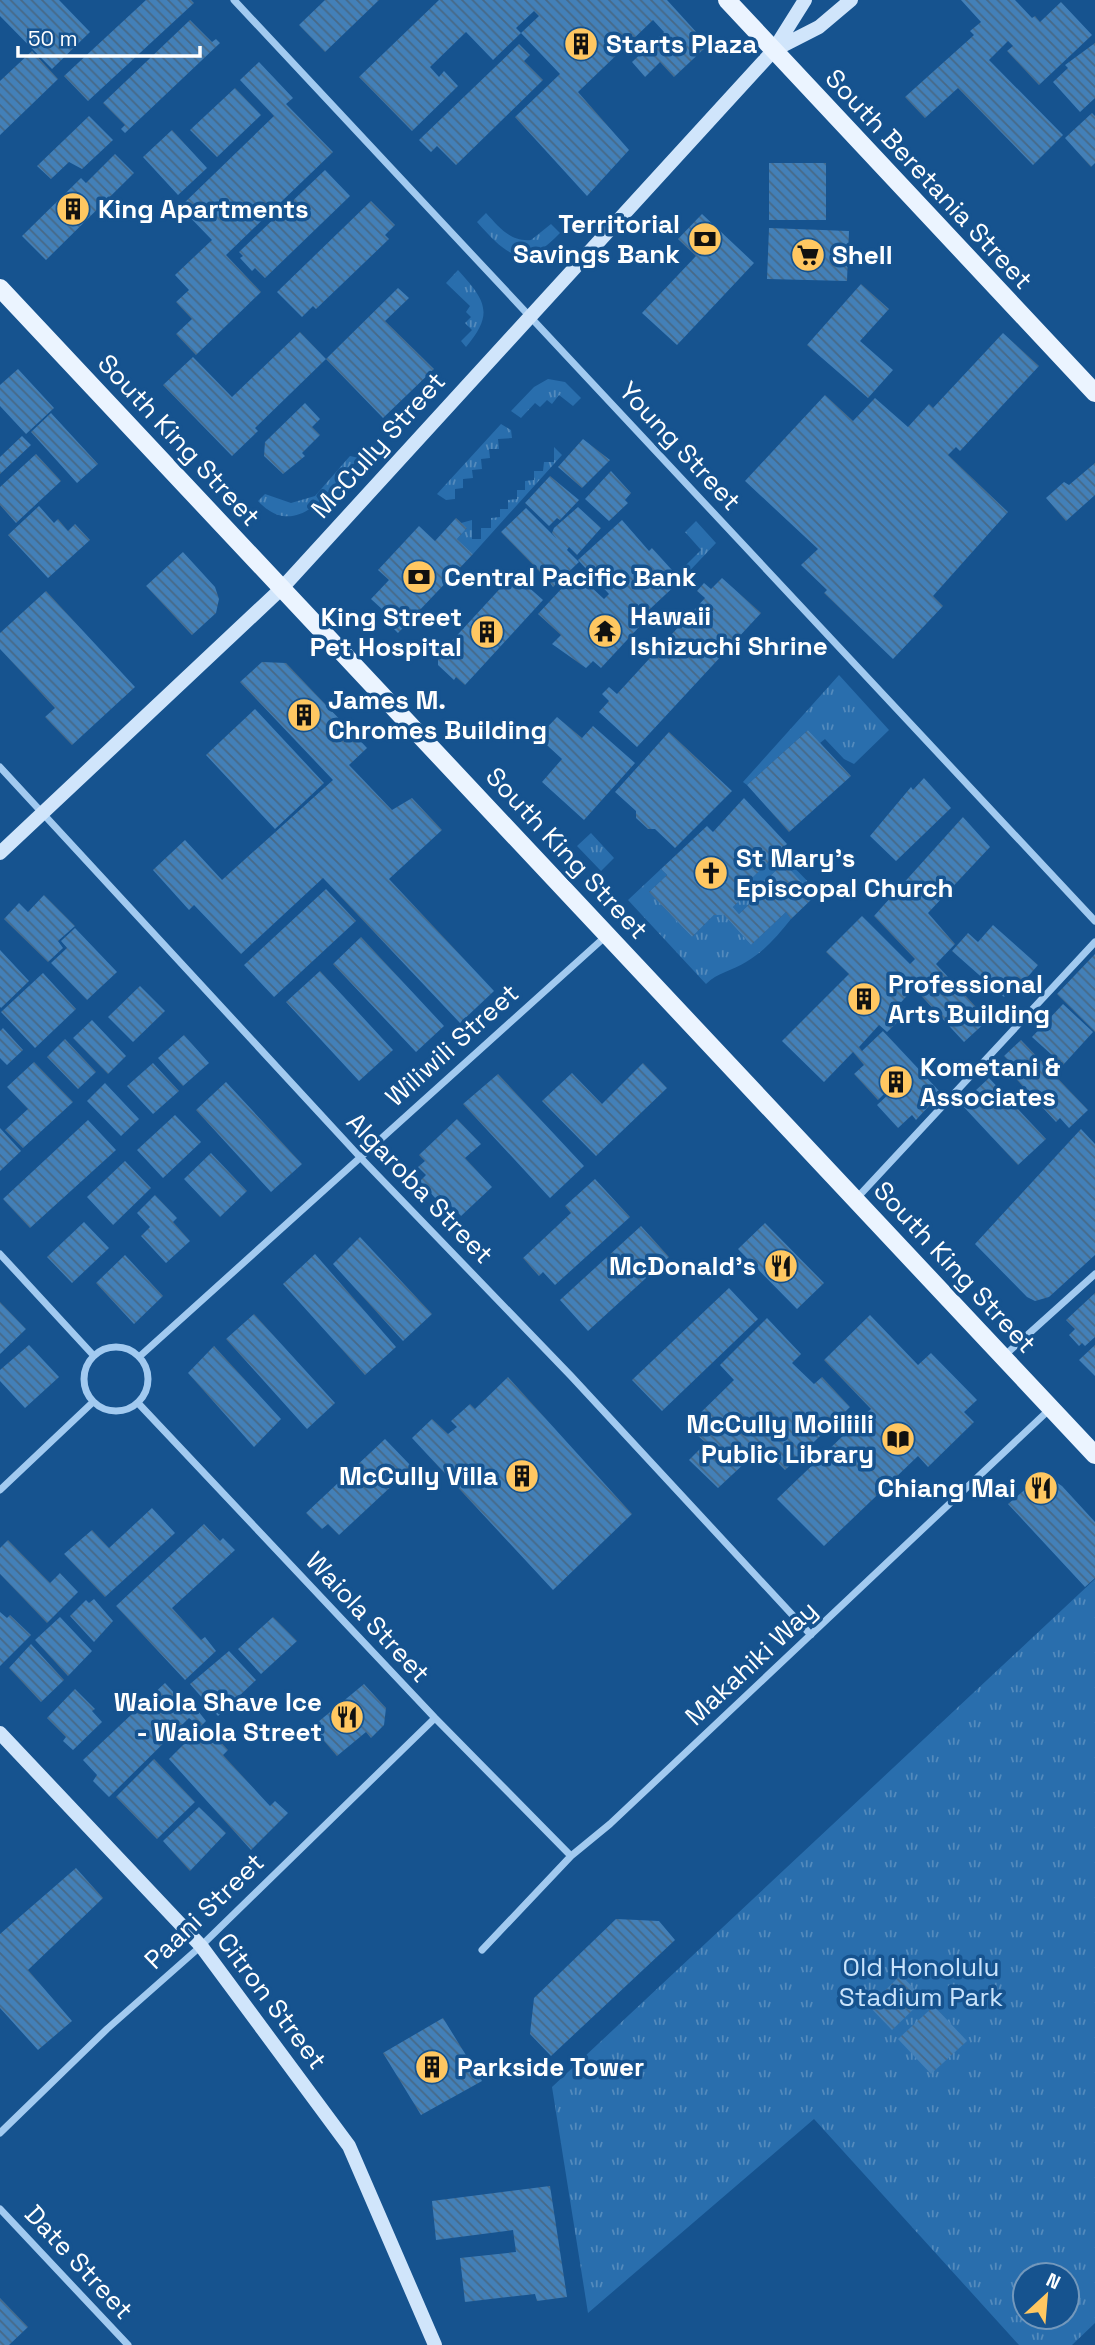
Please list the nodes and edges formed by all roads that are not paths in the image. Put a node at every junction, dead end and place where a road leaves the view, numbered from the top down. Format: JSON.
{"nodes":[{"id":1,"x":234,"y":0,"type":"edge"},
{"id":2,"x":727,"y":0,"type":"edge"},
{"id":3,"x":805,"y":0,"type":"edge"},
{"id":4,"x":850,"y":0,"type":"edge"},
{"id":5,"x":773,"y":51,"type":"junction"},
{"id":6,"x":0,"y":288,"type":"edge"},
{"id":7,"x":0,"y":298,"type":"edge"},
{"id":8,"x":17,"y":306,"type":"junction"},
{"id":9,"x":529,"y":316,"type":"junction"},
{"id":10,"x":1095,"y":393,"type":"edge"},
{"id":11,"x":282,"y":588,"type":"junction"},
{"id":12,"x":0,"y":767,"type":"edge"},
{"id":13,"x":42,"y":813,"type":"junction"},
{"id":14,"x":0,"y":853,"type":"edge"},
{"id":15,"x":1095,"y":921,"type":"edge"},
{"id":16,"x":607,"y":935,"type":"junction"},
{"id":17,"x":1095,"y":942,"type":"edge"},
{"id":18,"x":359,"y":1156,"type":"junction"},
{"id":19,"x":855,"y":1199,"type":"junction"},
{"id":20,"x":0,"y":1254,"type":"edge"},
{"id":21,"x":1095,"y":1275,"type":"edge"},
{"id":22,"x":94,"y":1356,"type":"junction"},
{"id":23,"x":139,"y":1357,"type":"junction"},
{"id":24,"x":1003,"y":1357,"type":"junction"},
{"id":25,"x":93,"y":1402,"type":"junction"},
{"id":26,"x":138,"y":1403,"type":"junction"},
{"id":27,"x":1051,"y":1408,"type":"junction"},
{"id":28,"x":1095,"y":1455,"type":"edge"},
{"id":29,"x":0,"y":1490,"type":"edge"},
{"id":30,"x":811,"y":1635,"type":"junction"},
{"id":31,"x":435,"y":1718,"type":"junction"},
{"id":32,"x":0,"y":1733,"type":"edge"},
{"id":33,"x":571,"y":1856,"type":"junction"},
{"id":34,"x":201,"y":1946,"type":"junction"},
{"id":35,"x":482,"y":1950,"type":"dead end"},
{"id":36,"x":0,"y":2133,"type":"edge"},
{"id":37,"x":0,"y":2209,"type":"edge"},
{"id":38,"x":128,"y":2345,"type":"edge"},
{"id":39,"x":435,"y":2345,"type":"edge"}],
"edges":[{"from":1,"to":9,"type":"street","name":"Young Street"},
{"from":2,"to":5,"type":"main road","name":"South Beretania Street"},
{"from":3,"to":5,"type":"main road","name":"McCully Street"},
{"from":4,"to":5,"type":"main road","name":"McCully Street"},
{"from":5,"to":9,"type":"main road","name":"McCully Street"},
{"from":5,"to":10,"type":"main road","name":"South Beretania Street"},
{"from":6,"to":8,"type":"main road","name":"South King Street"},
{"from":7,"to":8,"type":"street"},
{"from":8,"to":11,"type":"main road","name":"South King Street"},
{"from":9,"to":11,"type":"main road","name":"McCully Street"},
{"from":9,"to":15,"type":"street","name":"Young Street"},
{"from":11,"to":13,"type":"main road","name":"McCully Street"},
{"from":11,"to":16,"type":"main road","name":"South King Street"},
{"from":12,"to":13,"type":"street","name":"Algaroba Street"},
{"from":13,"to":14,"type":"main road","name":"McCully Street"},
{"from":13,"to":18,"type":"street","name":"Algaroba Street"},
{"from":16,"to":18,"type":"street","name":"Wiliwili Street"},
{"from":16,"to":19,"type":"main road","name":"South King Street"},
{"from":17,"to":19,"type":"street"},
{"from":18,"to":23,"type":"street","name":"Wiliwili Street"},
{"from":18,"to":30,"type":"street","name":"Algaroba Street"},
{"from":19,"to":24,"type":"main road","name":"South King Street"},
{"from":20,"to":22,"type":"street"},
{"from":21,"to":24,"type":"street"},
{"from":22,"to":23,"type":"street"},
{"from":22,"to":25,"type":"street"},
{"from":23,"to":26,"type":"street"},
{"from":24,"to":27,"type":"main road","name":"South King Street"},
{"from":25,"to":26,"type":"street"},
{"from":25,"to":29,"type":"street"},
{"from":26,"to":31,"type":"street","name":"Waiola Street"},
{"from":27,"to":28,"type":"main road","name":"South King Street"},
{"from":27,"to":30,"type":"street","name":"Makahiki Way"},
{"from":30,"to":33,"type":"street","name":"Makahiki Way"},
{"from":31,"to":33,"type":"street","name":"Waiola Street"},
{"from":31,"to":34,"type":"street","name":"Paani Street"},
{"from":32,"to":34,"type":"main road","name":"Citron Street"},
{"from":33,"to":35,"type":"street","name":"Makahiki Way"},
{"from":34,"to":36,"type":"street","name":"Paani Street"},
{"from":34,"to":39,"type":"main road","name":"Citron Street"},
{"from":37,"to":38,"type":"street","name":"Date Street"}]}
